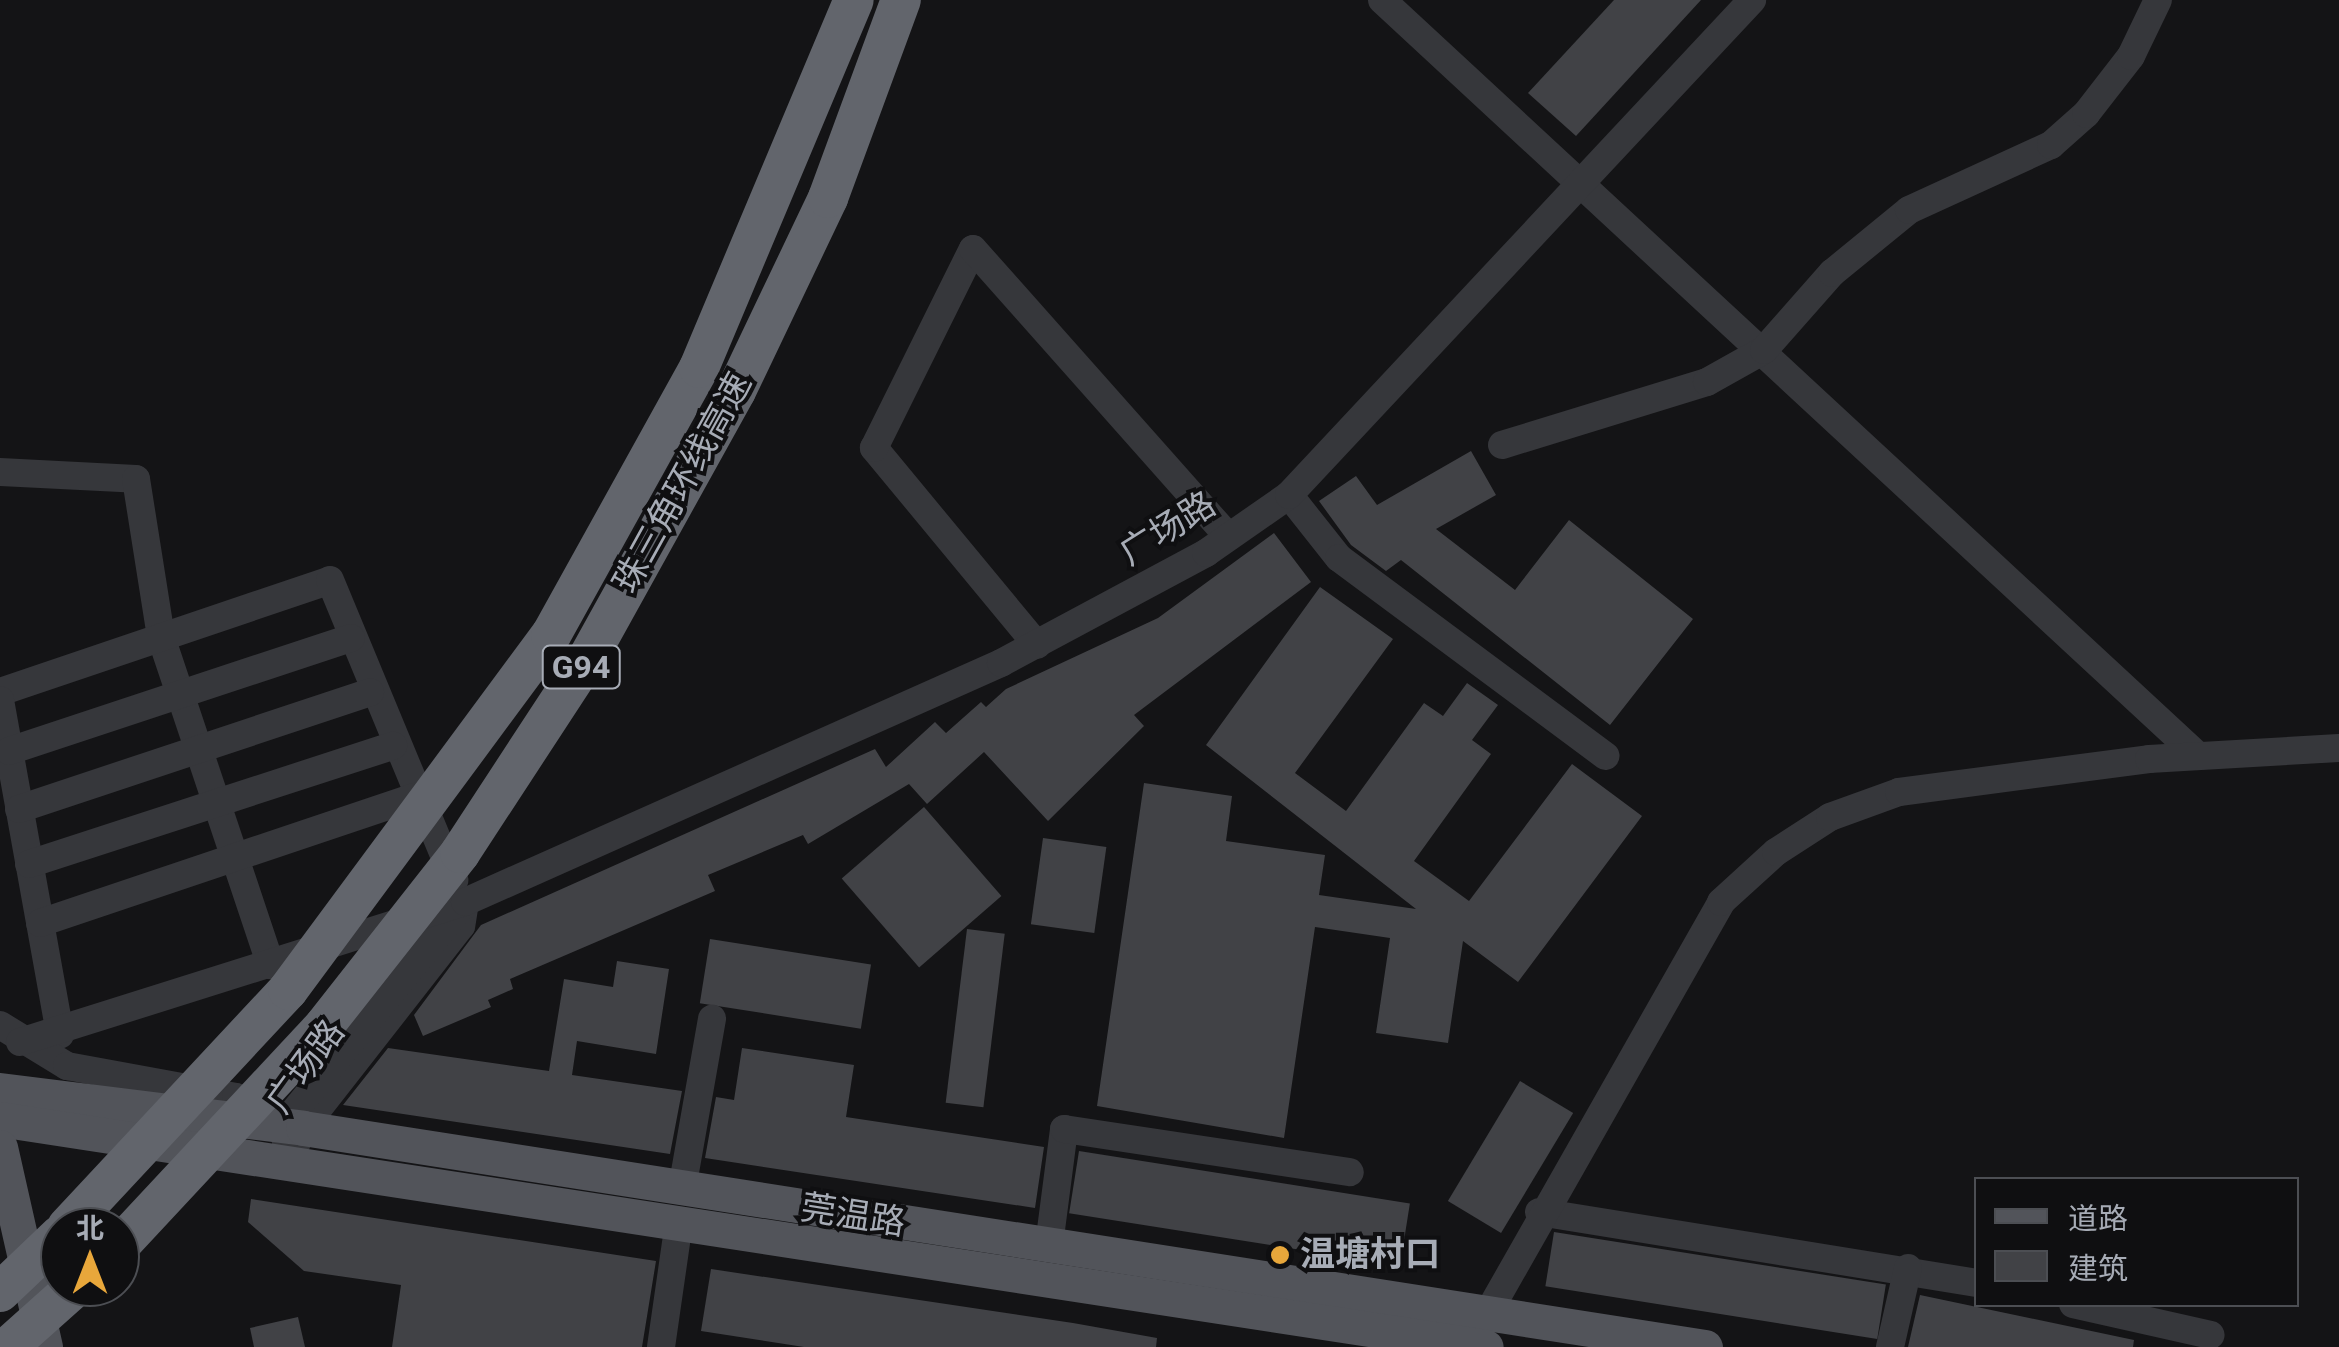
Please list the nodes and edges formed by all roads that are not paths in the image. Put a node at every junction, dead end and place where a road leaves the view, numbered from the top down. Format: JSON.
{"nodes":[{"id":1,"x":854,"y":0,"type":"edge"},
{"id":2,"x":902,"y":0,"type":"edge"},
{"id":3,"x":1382,"y":0,"type":"edge"},
{"id":4,"x":1752,"y":0,"type":"edge"},
{"id":5,"x":2158,"y":0,"type":"edge"},
{"id":6,"x":1586,"y":180,"type":"junction"},
{"id":7,"x":1764,"y":350,"type":"junction"},
{"id":8,"x":1502,"y":445,"type":"dead end"},
{"id":9,"x":0,"y":472,"type":"edge"},
{"id":10,"x":1289,"y":495,"type":"junction"},
{"id":11,"x":1229,"y":537,"type":"junction"},
{"id":12,"x":161,"y":638,"type":"junction"},
{"id":13,"x":351,"y":638,"type":"junction"},
{"id":14,"x":1038,"y":645,"type":"junction"},
{"id":15,"x":0,"y":692,"type":"edge"},
{"id":16,"x":370,"y":692,"type":"junction"},
{"id":17,"x":180,"y":694,"type":"junction"},
{"id":18,"x":0,"y":700,"type":"edge"},
{"id":19,"x":392,"y":746,"type":"junction"},
{"id":20,"x":2339,"y":748,"type":"edge"},
{"id":21,"x":199,"y":749,"type":"junction"},
{"id":22,"x":9,"y":751,"type":"junction"},
{"id":23,"x":2196,"y":754,"type":"junction"},
{"id":24,"x":1606,"y":756,"type":"dead end"},
{"id":25,"x":415,"y":797,"type":"junction"},
{"id":26,"x":217,"y":803,"type":"junction"},
{"id":27,"x":19,"y":809,"type":"junction"},
{"id":28,"x":235,"y":857,"type":"junction"},
{"id":29,"x":29,"y":864,"type":"junction"},
{"id":30,"x":465,"y":902,"type":"junction"},
{"id":31,"x":40,"y":922,"type":"junction"},
{"id":32,"x":271,"y":965,"type":"junction"},
{"id":33,"x":712,"y":1020,"type":"dead end"},
{"id":34,"x":10,"y":1033,"type":"edge"},
{"id":35,"x":60,"y":1035,"type":"junction"},
{"id":36,"x":0,"y":1090,"type":"edge"},
{"id":37,"x":0,"y":1120,"type":"edge"},
{"id":38,"x":293,"y":1126,"type":"junction"},
{"id":39,"x":0,"y":1147,"type":"edge"},
{"id":40,"x":289,"y":1161,"type":"junction"},
{"id":41,"x":1350,"y":1172,"type":"dead end"},
{"id":42,"x":4,"y":1206,"type":"edge"},
{"id":43,"x":680,"y":1206,"type":"junction"},
{"id":44,"x":87,"y":1207,"type":"edge"},
{"id":45,"x":1539,"y":1212,"type":"junction"},
{"id":46,"x":140,"y":1223,"type":"edge"},
{"id":47,"x":1049,"y":1245,"type":"junction"},
{"id":48,"x":40,"y":1253,"type":"edge"},
{"id":49,"x":1908,"y":1268,"type":"junction"},
{"id":50,"x":1974,"y":1283,"type":"edge"},
{"id":51,"x":0,"y":1292,"type":"edge"},
{"id":52,"x":53,"y":1307,"type":"edge"},
{"id":53,"x":2086,"y":1307,"type":"edge"},
{"id":54,"x":2211,"y":1335,"type":"dead end"},
{"id":55,"x":1479,"y":1338,"type":"edge"},
{"id":56,"x":8,"y":1347,"type":"edge"},
{"id":57,"x":45,"y":1347,"type":"edge"},
{"id":58,"x":661,"y":1347,"type":"edge"},
{"id":59,"x":1705,"y":1347,"type":"edge"},
{"id":60,"x":1890,"y":1347,"type":"edge"}],
"edges":[{"from":1,"to":44,"type":"highway","name":"珠三角环线高速","number":"G94","bridge":true},
{"from":2,"to":46,"type":"highway","name":"珠三角环线高速","number":"G94","bridge":true},
{"from":3,"to":6,"type":"street"},
{"from":4,"to":6,"type":"street","name":"广场路"},
{"from":5,"to":7,"type":"street"},
{"from":6,"to":7,"type":"street"},
{"from":6,"to":10,"type":"street","name":"广场路"},
{"from":7,"to":8,"type":"street"},
{"from":7,"to":23,"type":"street"},
{"from":9,"to":12,"type":"street"},
{"from":10,"to":11,"type":"street","name":"广场路"},
{"from":10,"to":24,"type":"street"},
{"from":11,"to":14,"type":"street","name":"广场路"},
{"from":11,"to":14,"type":"street"},
{"from":12,"to":13,"type":"street"},
{"from":12,"to":15,"type":"street"},
{"from":12,"to":17,"type":"street"},
{"from":13,"to":16,"type":"street"},
{"from":13,"to":17,"type":"street"},
{"from":14,"to":30,"type":"street","name":"广场路"},
{"from":16,"to":19,"type":"street"},
{"from":16,"to":21,"type":"street"},
{"from":17,"to":21,"type":"street"},
{"from":17,"to":22,"type":"street"},
{"from":18,"to":22,"type":"street"},
{"from":19,"to":25,"type":"street"},
{"from":19,"to":26,"type":"street"},
{"from":20,"to":23,"type":"street"},
{"from":21,"to":26,"type":"street"},
{"from":21,"to":27,"type":"street"},
{"from":22,"to":27,"type":"street"},
{"from":23,"to":45,"type":"street"},
{"from":25,"to":28,"type":"street"},
{"from":25,"to":30,"type":"street"},
{"from":26,"to":28,"type":"street"},
{"from":26,"to":29,"type":"street"},
{"from":27,"to":29,"type":"street"},
{"from":28,"to":31,"type":"street"},
{"from":28,"to":32,"type":"street"},
{"from":29,"to":31,"type":"street"},
{"from":30,"to":32,"type":"street","name":"广场路"},
{"from":30,"to":38,"type":"street","name":"广场路"},
{"from":31,"to":35,"type":"street"},
{"from":32,"to":35,"type":"street","name":"广场路"},
{"from":33,"to":43,"type":"street"},
{"from":34,"to":35,"type":"street","name":"广场路"},
{"from":34,"to":38,"type":"street"},
{"from":36,"to":38,"type":"main road","name":"莞温路"},
{"from":37,"to":40,"type":"main road","name":"莞温路"},
{"from":38,"to":40,"type":"street","name":"广场路"},
{"from":38,"to":43,"type":"main road","name":"莞温路"},
{"from":39,"to":42,"type":"main road"},
{"from":40,"to":43,"type":"main road","name":"莞温路"},
{"from":41,"to":47,"type":"street"},
{"from":42,"to":57,"type":"main road"},
{"from":43,"to":47,"type":"main road","name":"莞温路"},
{"from":43,"to":55,"type":"main road","name":"莞温路"},
{"from":43,"to":58,"type":"street"},
{"from":45,"to":49,"type":"street"},
{"from":45,"to":55,"type":"street"},
{"from":47,"to":55,"type":"main road","name":"莞温路"},
{"from":48,"to":51,"type":"highway","bridge":true},
{"from":49,"to":50,"type":"street"},
{"from":49,"to":60,"type":"street"},
{"from":52,"to":56,"type":"highway","bridge":true},
{"from":53,"to":54,"type":"street"},
{"from":55,"to":59,"type":"main road","name":"莞温路"}]}
